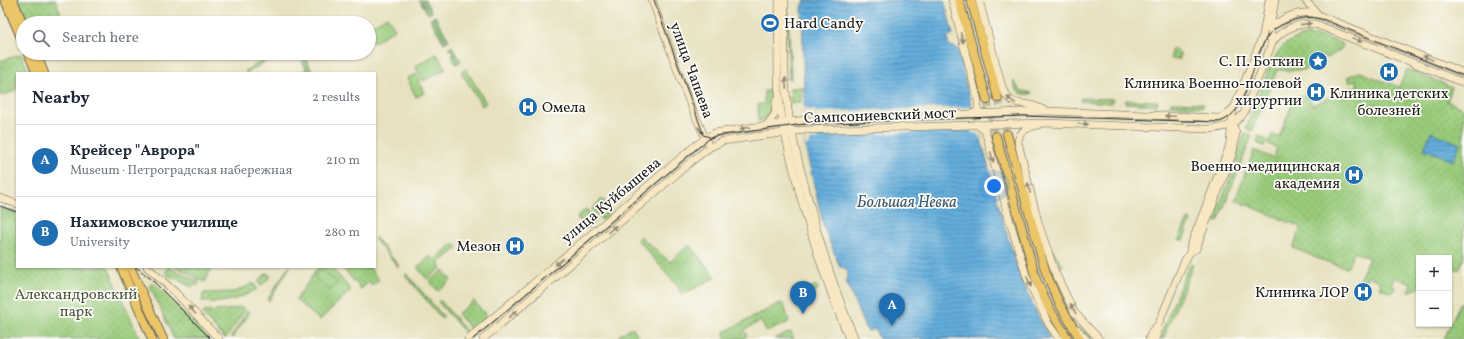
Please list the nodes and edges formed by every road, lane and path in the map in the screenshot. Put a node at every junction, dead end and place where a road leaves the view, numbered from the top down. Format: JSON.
{"nodes":[{"id":1,"x":5,"y":0,"type":"edge"},
{"id":2,"x":12,"y":0,"type":"edge"},
{"id":3,"x":652,"y":0,"type":"edge"},
{"id":4,"x":779,"y":0,"type":"edge"},
{"id":5,"x":785,"y":0,"type":"edge"},
{"id":6,"x":952,"y":0,"type":"edge"},
{"id":7,"x":959,"y":0,"type":"edge"},
{"id":8,"x":971,"y":0,"type":"edge"},
{"id":9,"x":979,"y":0,"type":"edge"},
{"id":10,"x":1269,"y":0,"type":"edge"},
{"id":11,"x":1275,"y":0,"type":"edge"},
{"id":12,"x":1305,"y":0,"type":"edge"},
{"id":13,"x":1319,"y":15,"type":"junction"},
{"id":14,"x":19,"y":16,"type":"edge"},
{"id":15,"x":1266,"y":19,"type":"junction"},
{"id":16,"x":16,"y":26,"type":"edge"},
{"id":17,"x":1271,"y":28,"type":"junction"},
{"id":18,"x":1281,"y":32,"type":"junction"},
{"id":19,"x":1263,"y":35,"type":"junction"},
{"id":20,"x":1270,"y":46,"type":"junction"},
{"id":21,"x":31,"y":60,"type":"edge"},
{"id":22,"x":39,"y":60,"type":"edge"},
{"id":23,"x":37,"y":72,"type":"edge"},
{"id":24,"x":44,"y":72,"type":"edge"},
{"id":25,"x":1464,"y":73,"type":"edge"},
{"id":26,"x":1464,"y":83,"type":"edge"},
{"id":27,"x":779,"y":94,"type":"junction"},
{"id":28,"x":998,"y":98,"type":"tunnel mouth"},
{"id":29,"x":987,"y":100,"type":"tunnel mouth"},
{"id":30,"x":1233,"y":109,"type":"junction"},
{"id":31,"x":1048,"y":111,"type":"junction"},
{"id":32,"x":974,"y":113,"type":"junction"},
{"id":33,"x":1218,"y":118,"type":"junction"},
{"id":34,"x":787,"y":122,"type":"junction"},
{"id":35,"x":1044,"y":123,"type":"junction"},
{"id":36,"x":976,"y":124,"type":"junction"},
{"id":37,"x":767,"y":125,"type":"junction"},
{"id":38,"x":1232,"y":125,"type":"junction"},
{"id":39,"x":788,"y":132,"type":"junction"},
{"id":40,"x":1007,"y":134,"type":"tunnel mouth"},
{"id":41,"x":996,"y":136,"type":"tunnel mouth"},
{"id":42,"x":705,"y":138,"type":"junction"},
{"id":43,"x":710,"y":147,"type":"junction"},
{"id":44,"x":0,"y":198,"type":"edge"},
{"id":45,"x":16,"y":204,"type":"edge"},
{"id":46,"x":121,"y":268,"type":"edge"},
{"id":47,"x":130,"y":268,"type":"edge"},
{"id":48,"x":148,"y":268,"type":"edge"},
{"id":49,"x":1070,"y":323,"type":"junction"},
{"id":50,"x":1158,"y":325,"type":"junction"},
{"id":51,"x":152,"y":339,"type":"edge"},
{"id":52,"x":163,"y":339,"type":"edge"},
{"id":53,"x":219,"y":339,"type":"edge"},
{"id":54,"x":468,"y":339,"type":"edge"},
{"id":55,"x":483,"y":339,"type":"edge"},
{"id":56,"x":849,"y":339,"type":"edge"},
{"id":57,"x":855,"y":339,"type":"edge"},
{"id":58,"x":1059,"y":339,"type":"edge"},
{"id":59,"x":1068,"y":339,"type":"edge"},
{"id":60,"x":1080,"y":339,"type":"edge"},
{"id":61,"x":1086,"y":339,"type":"edge"},
{"id":62,"x":1098,"y":339,"type":"edge"},
{"id":63,"x":1149,"y":339,"type":"edge"},
{"id":64,"x":1155,"y":339,"type":"edge"}],
"edges":[{"from":1,"to":16,"type":"main road"},
{"from":2,"to":14,"type":"main road"},
{"from":3,"to":42,"type":"main road","name":"улица Чапаева"},
{"from":4,"to":27,"type":"main road"},
{"from":34,"to":5,"type":"main road","one_way":true},
{"from":6,"to":32,"type":"main road","one_way":true},
{"from":7,"to":29,"type":"main road"},
{"from":8,"to":28,"type":"main road"},
{"from":31,"to":9,"type":"main road","one_way":true},
{"from":10,"to":15,"type":"main road"},
{"from":11,"to":17,"type":"main road"},
{"from":12,"to":13,"type":"main road"},
{"from":13,"to":17,"type":"main road"},
{"from":25,"to":13,"type":"main road","one_way":true},
{"from":15,"to":17,"type":"main road"},
{"from":15,"to":19,"type":"main road"},
{"from":17,"to":18,"type":"main road"},
{"from":17,"to":19,"type":"main road"},
{"from":17,"to":20,"type":"main road"},
{"from":18,"to":20,"type":"main road"},
{"from":18,"to":26,"type":"main road","one_way":true},
{"from":19,"to":30,"type":"main road"},
{"from":20,"to":38,"type":"main road"},
{"from":21,"to":23,"type":"main road"},
{"from":22,"to":24,"type":"main road"},
{"from":27,"to":34,"type":"main road"},
{"from":27,"to":37,"type":"main road"},
{"from":30,"to":33,"type":"main road"},
{"from":30,"to":38,"type":"main road"},
{"from":31,"to":32,"type":"main road","name":"Сампсониевский мост"},
{"from":33,"to":31,"type":"main road","one_way":true},
{"from":32,"to":34,"type":"main road","name":"Сампсониевский мост"},
{"from":33,"to":38,"type":"main road"},
{"from":34,"to":37,"type":"main road","name":"улица Куйбышева"},
{"from":34,"to":39,"type":"main road"},
{"from":35,"to":36,"type":"main road","name":"Сампсониевский мост"},
{"from":35,"to":38,"type":"main road","name":"Сампсониевский мост","one_way":true},
{"from":62,"to":35,"type":"main road","one_way":true},
{"from":36,"to":39,"type":"main road","name":"Сампсониевский мост"},
{"from":36,"to":58,"type":"main road","one_way":true},
{"from":37,"to":42,"type":"main road","name":"улица Куйбышева","one_way":true},
{"from":38,"to":50,"type":"main road"},
{"from":39,"to":43,"type":"main road","name":"улица Куйбышева"},
{"from":39,"to":56,"type":"main road"},
{"from":39,"to":57,"type":"main road"},
{"from":40,"to":49,"type":"main road"},
{"from":41,"to":59,"type":"main road"},
{"from":42,"to":43,"type":"main road","name":"улица Чапаева"},
{"from":42,"to":54,"type":"main road","name":"улица Куйбышева","one_way":true},
{"from":55,"to":43,"type":"main road","name":"улица Куйбышева","one_way":true},
{"from":44,"to":45,"type":"main road"},
{"from":46,"to":51,"type":"main road"},
{"from":47,"to":52,"type":"main road"},
{"from":53,"to":48,"type":"main road","one_way":true},
{"from":49,"to":60,"type":"main road"},
{"from":49,"to":61,"type":"main road"},
{"from":50,"to":63,"type":"main road"},
{"from":50,"to":64,"type":"main road"}]}
